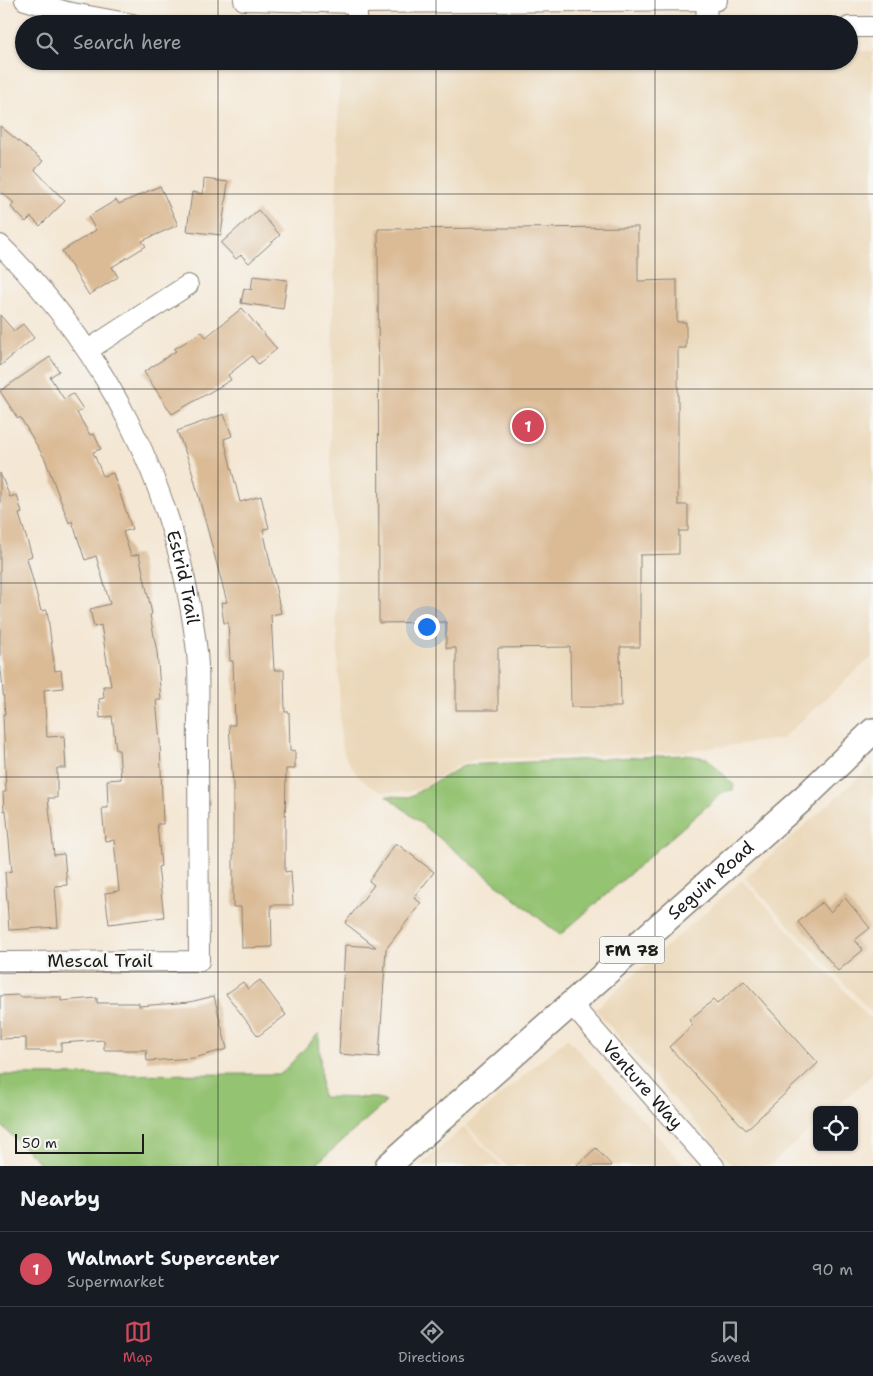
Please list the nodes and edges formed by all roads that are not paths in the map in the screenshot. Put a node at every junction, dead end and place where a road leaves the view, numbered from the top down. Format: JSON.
{"nodes":[{"id":1,"x":25,"y":0,"type":"edge"},
{"id":2,"x":244,"y":0,"type":"edge"},
{"id":3,"x":706,"y":0,"type":"edge"},
{"id":4,"x":717,"y":0,"type":"edge"},
{"id":5,"x":357,"y":3,"type":"junction"},
{"id":6,"x":83,"y":15,"type":"edge"},
{"id":7,"x":357,"y":15,"type":"edge"},
{"id":8,"x":706,"y":15,"type":"edge"},
{"id":9,"x":858,"y":27,"type":"edge"},
{"id":10,"x":873,"y":27,"type":"edge"},
{"id":11,"x":0,"y":245,"type":"edge"},
{"id":12,"x":188,"y":285,"type":"dead end"},
{"id":13,"x":88,"y":350,"type":"junction"},
{"id":14,"x":873,"y":731,"type":"edge"},
{"id":15,"x":199,"y":961,"type":"joint"},
{"id":16,"x":0,"y":962,"type":"edge"},
{"id":17,"x":571,"y":1004,"type":"junction"},
{"id":18,"x":388,"y":1166,"type":"edge"},
{"id":19,"x":714,"y":1166,"type":"edge"}],
"edges":[{"from":1,"to":6,"type":"street"},
{"from":2,"to":5,"type":"street"},
{"from":3,"to":4,"type":"street"},
{"from":3,"to":5,"type":"street"},
{"from":3,"to":8,"type":"street"},
{"from":5,"to":7,"type":"street"},
{"from":9,"to":10,"type":"street"},
{"from":11,"to":13,"type":"street","name":"Estrid Trail"},
{"from":12,"to":13,"type":"street"},
{"from":13,"to":15,"type":"street","name":"Estrid Trail"},
{"from":14,"to":17,"type":"main road","name":"Seguin Road","number":"FM 78"},
{"from":15,"to":16,"type":"street","name":"Mescal Trail"},
{"from":17,"to":18,"type":"main road","name":"Seguin Road","number":"FM 78"},
{"from":17,"to":19,"type":"street","name":"Venture Way"}]}
